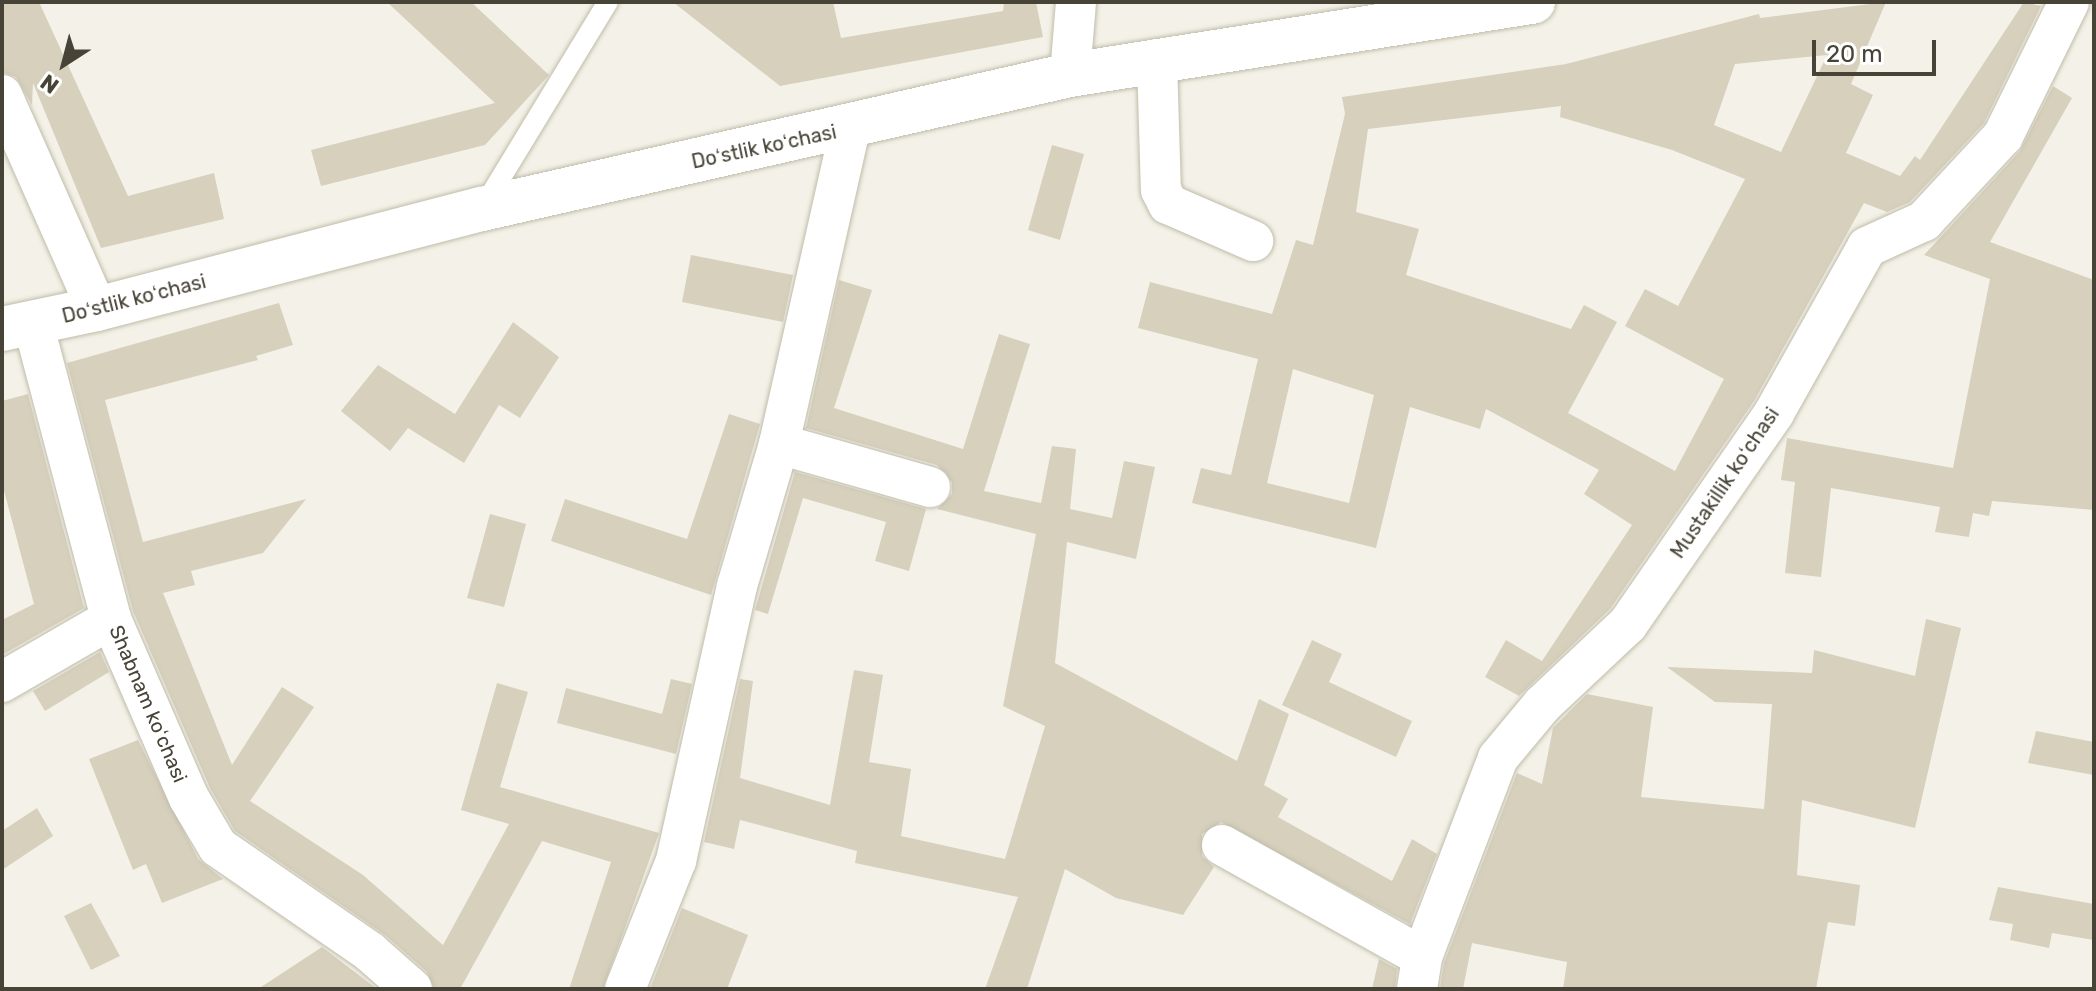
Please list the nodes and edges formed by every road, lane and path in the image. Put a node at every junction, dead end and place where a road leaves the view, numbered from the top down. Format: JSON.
{"nodes":[{"id":1,"x":608,"y":2,"type":"edge"},
{"id":2,"x":1076,"y":2,"type":"edge"},
{"id":3,"x":1533,"y":2,"type":"edge"},
{"id":4,"x":2069,"y":2,"type":"edge"},
{"id":5,"x":1157,"y":59,"type":"junction"},
{"id":6,"x":1070,"y":75,"type":"junction"},
{"id":7,"x":2,"y":95,"type":"edge"},
{"id":8,"x":850,"y":128,"type":"junction"},
{"id":9,"x":482,"y":209,"type":"junction"},
{"id":10,"x":1253,"y":241,"type":"dead end"},
{"id":11,"x":97,"y":309,"type":"junction"},
{"id":12,"x":17,"y":326,"type":"edge"},
{"id":13,"x":779,"y":444,"type":"junction"},
{"id":14,"x":930,"y":487,"type":"dead end"},
{"id":15,"x":111,"y":619,"type":"junction"},
{"id":16,"x":2,"y":682,"type":"edge"},
{"id":17,"x":1222,"y":845,"type":"dead end"},
{"id":18,"x":1419,"y":973,"type":"edge"},
{"id":19,"x":412,"y":989,"type":"edge"},
{"id":20,"x":625,"y":989,"type":"edge"}],
"edges":[{"from":1,"to":9,"type":"lane"},
{"from":2,"to":6,"type":"street"},
{"from":3,"to":5,"type":"street","name":"Doʻstlik koʻchasi"},
{"from":4,"to":18,"type":"street","name":"Mustakillik koʻchasi"},
{"from":5,"to":6,"type":"street","name":"Doʻstlik koʻchasi"},
{"from":5,"to":10,"type":"street"},
{"from":6,"to":8,"type":"street","name":"Doʻstlik koʻchasi"},
{"from":7,"to":11,"type":"street"},
{"from":8,"to":9,"type":"street","name":"Doʻstlik koʻchasi"},
{"from":8,"to":13,"type":"street"},
{"from":9,"to":11,"type":"street","name":"Doʻstlik koʻchasi"},
{"from":11,"to":12,"type":"street","name":"Doʻstlik koʻchasi"},
{"from":12,"to":15,"type":"street","name":"Shabnam koʻchasi"},
{"from":13,"to":14,"type":"street"},
{"from":13,"to":20,"type":"street"},
{"from":15,"to":16,"type":"street"},
{"from":15,"to":19,"type":"street","name":"Shabnam koʻchasi"},
{"from":17,"to":18,"type":"street"}]}
